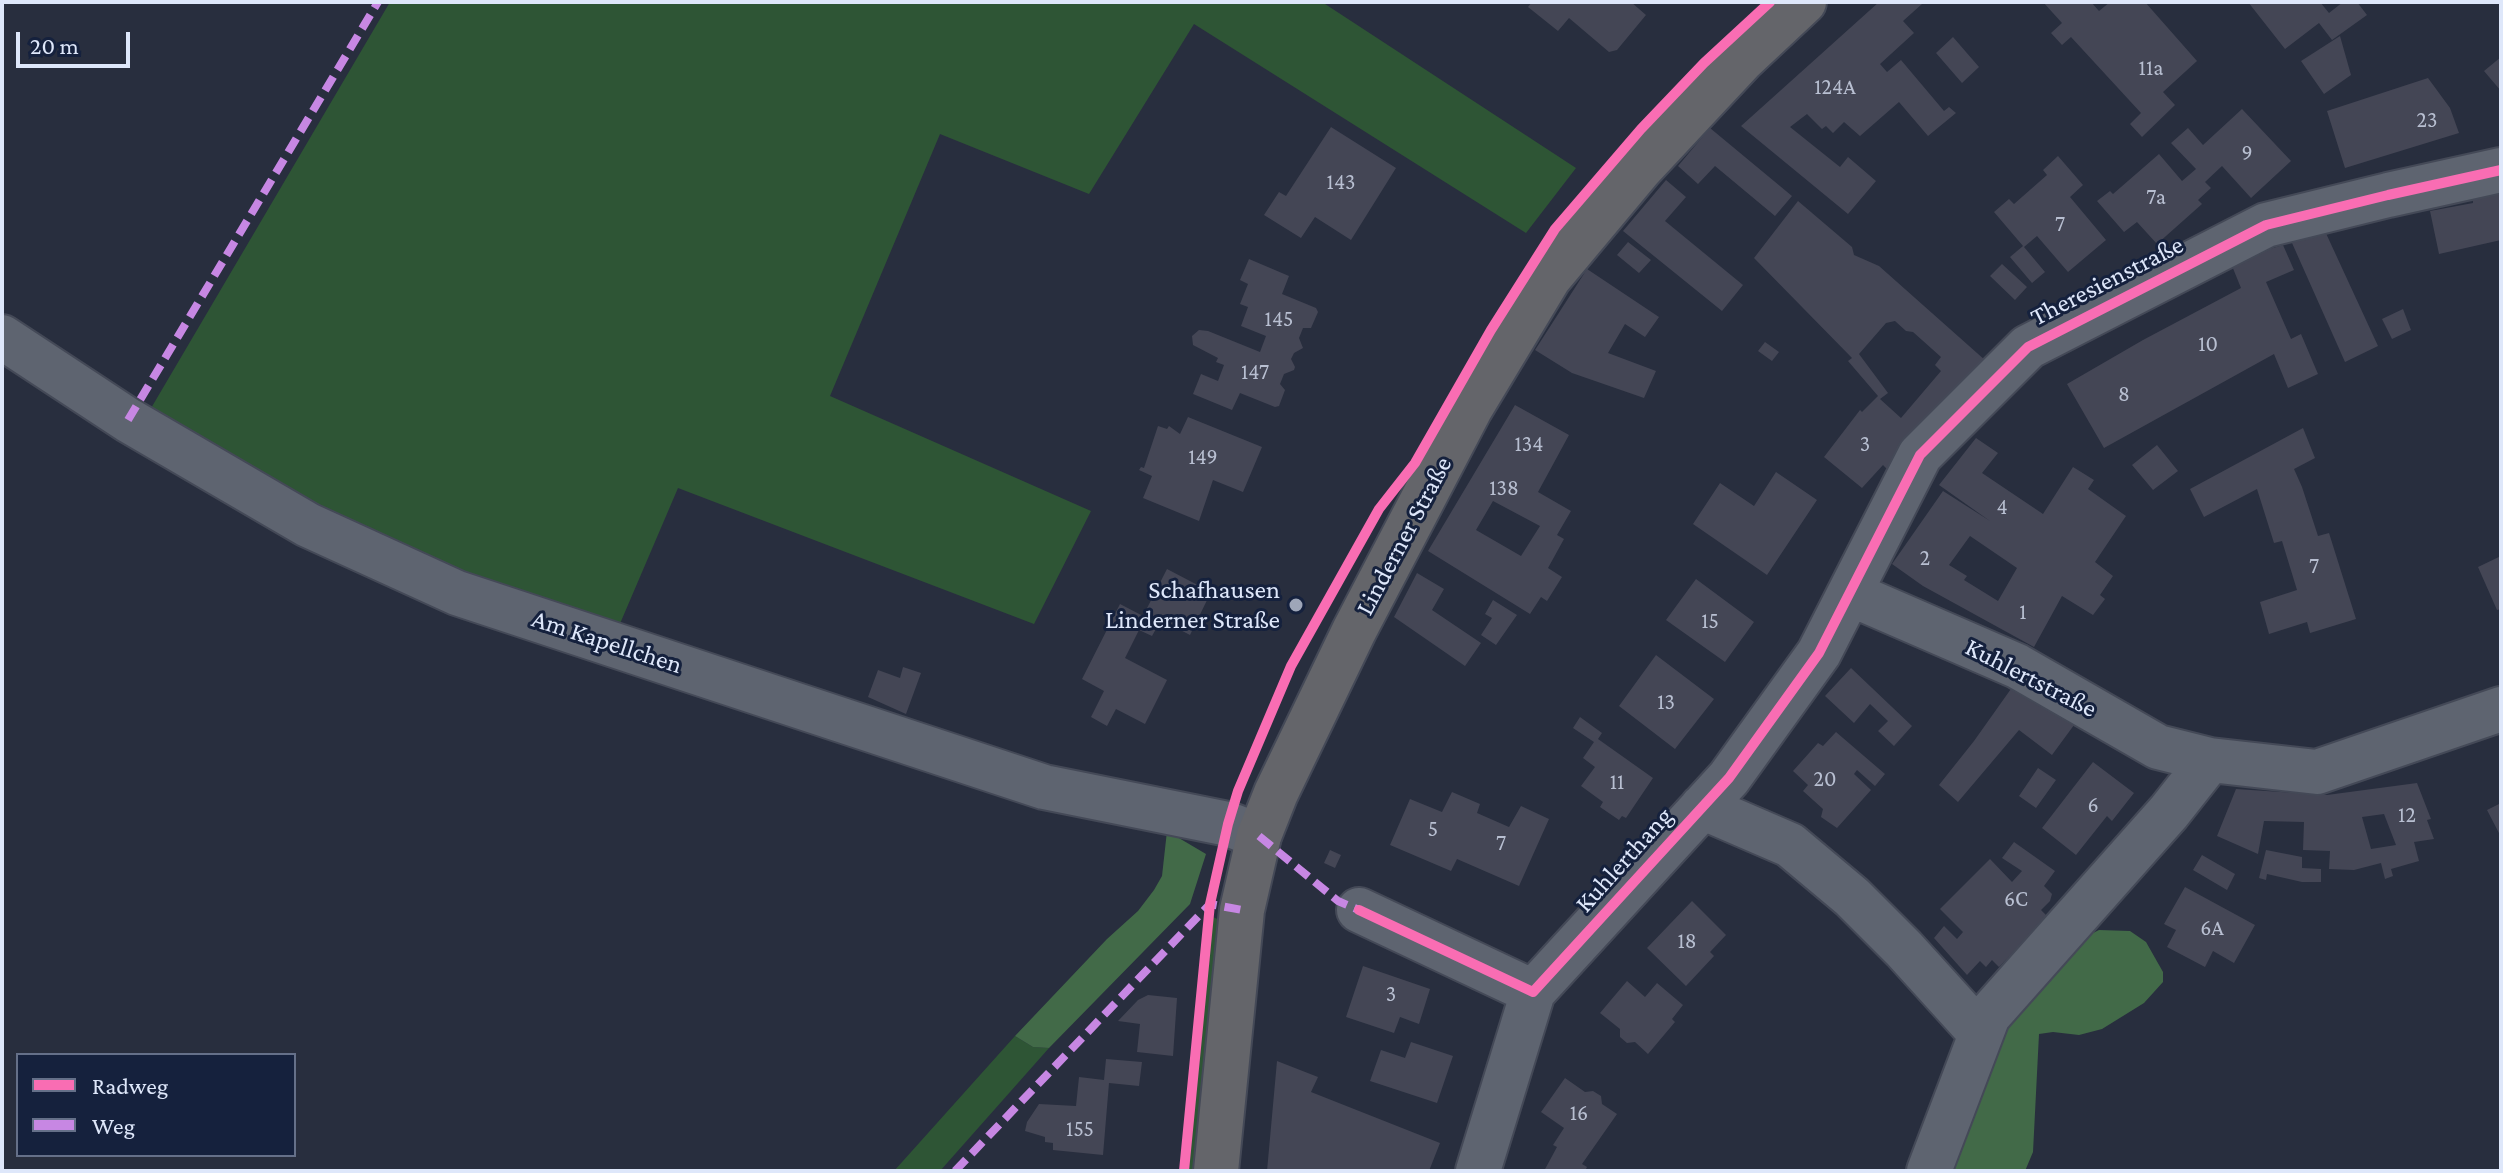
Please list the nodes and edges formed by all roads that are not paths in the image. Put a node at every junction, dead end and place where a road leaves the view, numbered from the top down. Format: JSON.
{"nodes":[{"id":1,"x":1804,"y":2,"type":"edge"},
{"id":2,"x":2501,"y":170,"type":"edge"},
{"id":3,"x":2,"y":337,"type":"edge"},
{"id":4,"x":1851,"y":594,"type":"junction"},
{"id":5,"x":2501,"y":709,"type":"edge"},
{"id":6,"x":2210,"y":760,"type":"junction"},
{"id":7,"x":1702,"y":807,"type":"junction"},
{"id":8,"x":1259,"y":836,"type":"junction"},
{"id":9,"x":1359,"y":910,"type":"dead end"},
{"id":10,"x":1533,"y":992,"type":"junction"},
{"id":11,"x":1981,"y":1034,"type":"junction"},
{"id":12,"x":1216,"y":1171,"type":"edge"},
{"id":13,"x":1478,"y":1171,"type":"edge"},
{"id":14,"x":1929,"y":1171,"type":"edge"}],
"edges":[{"from":1,"to":8,"type":"main road","name":"Linderner Straße"},
{"from":2,"to":4,"type":"street","name":"Theresienstraße"},
{"from":3,"to":8,"type":"street","name":"Am Kapellchen"},
{"from":4,"to":6,"type":"street","name":"Kuhlertstraße"},
{"from":4,"to":7,"type":"street","name":"Kuhlerthang"},
{"from":5,"to":6,"type":"street","name":"Kuhlertstraße"},
{"from":6,"to":11,"type":"street"},
{"from":7,"to":10,"type":"street","name":"Kuhlerthang"},
{"from":7,"to":11,"type":"street"},
{"from":8,"to":12,"type":"main road","name":"Linderner Straße"},
{"from":9,"to":10,"type":"street"},
{"from":10,"to":13,"type":"street","name":"Kuhlerthang"},
{"from":11,"to":14,"type":"street"}]}
